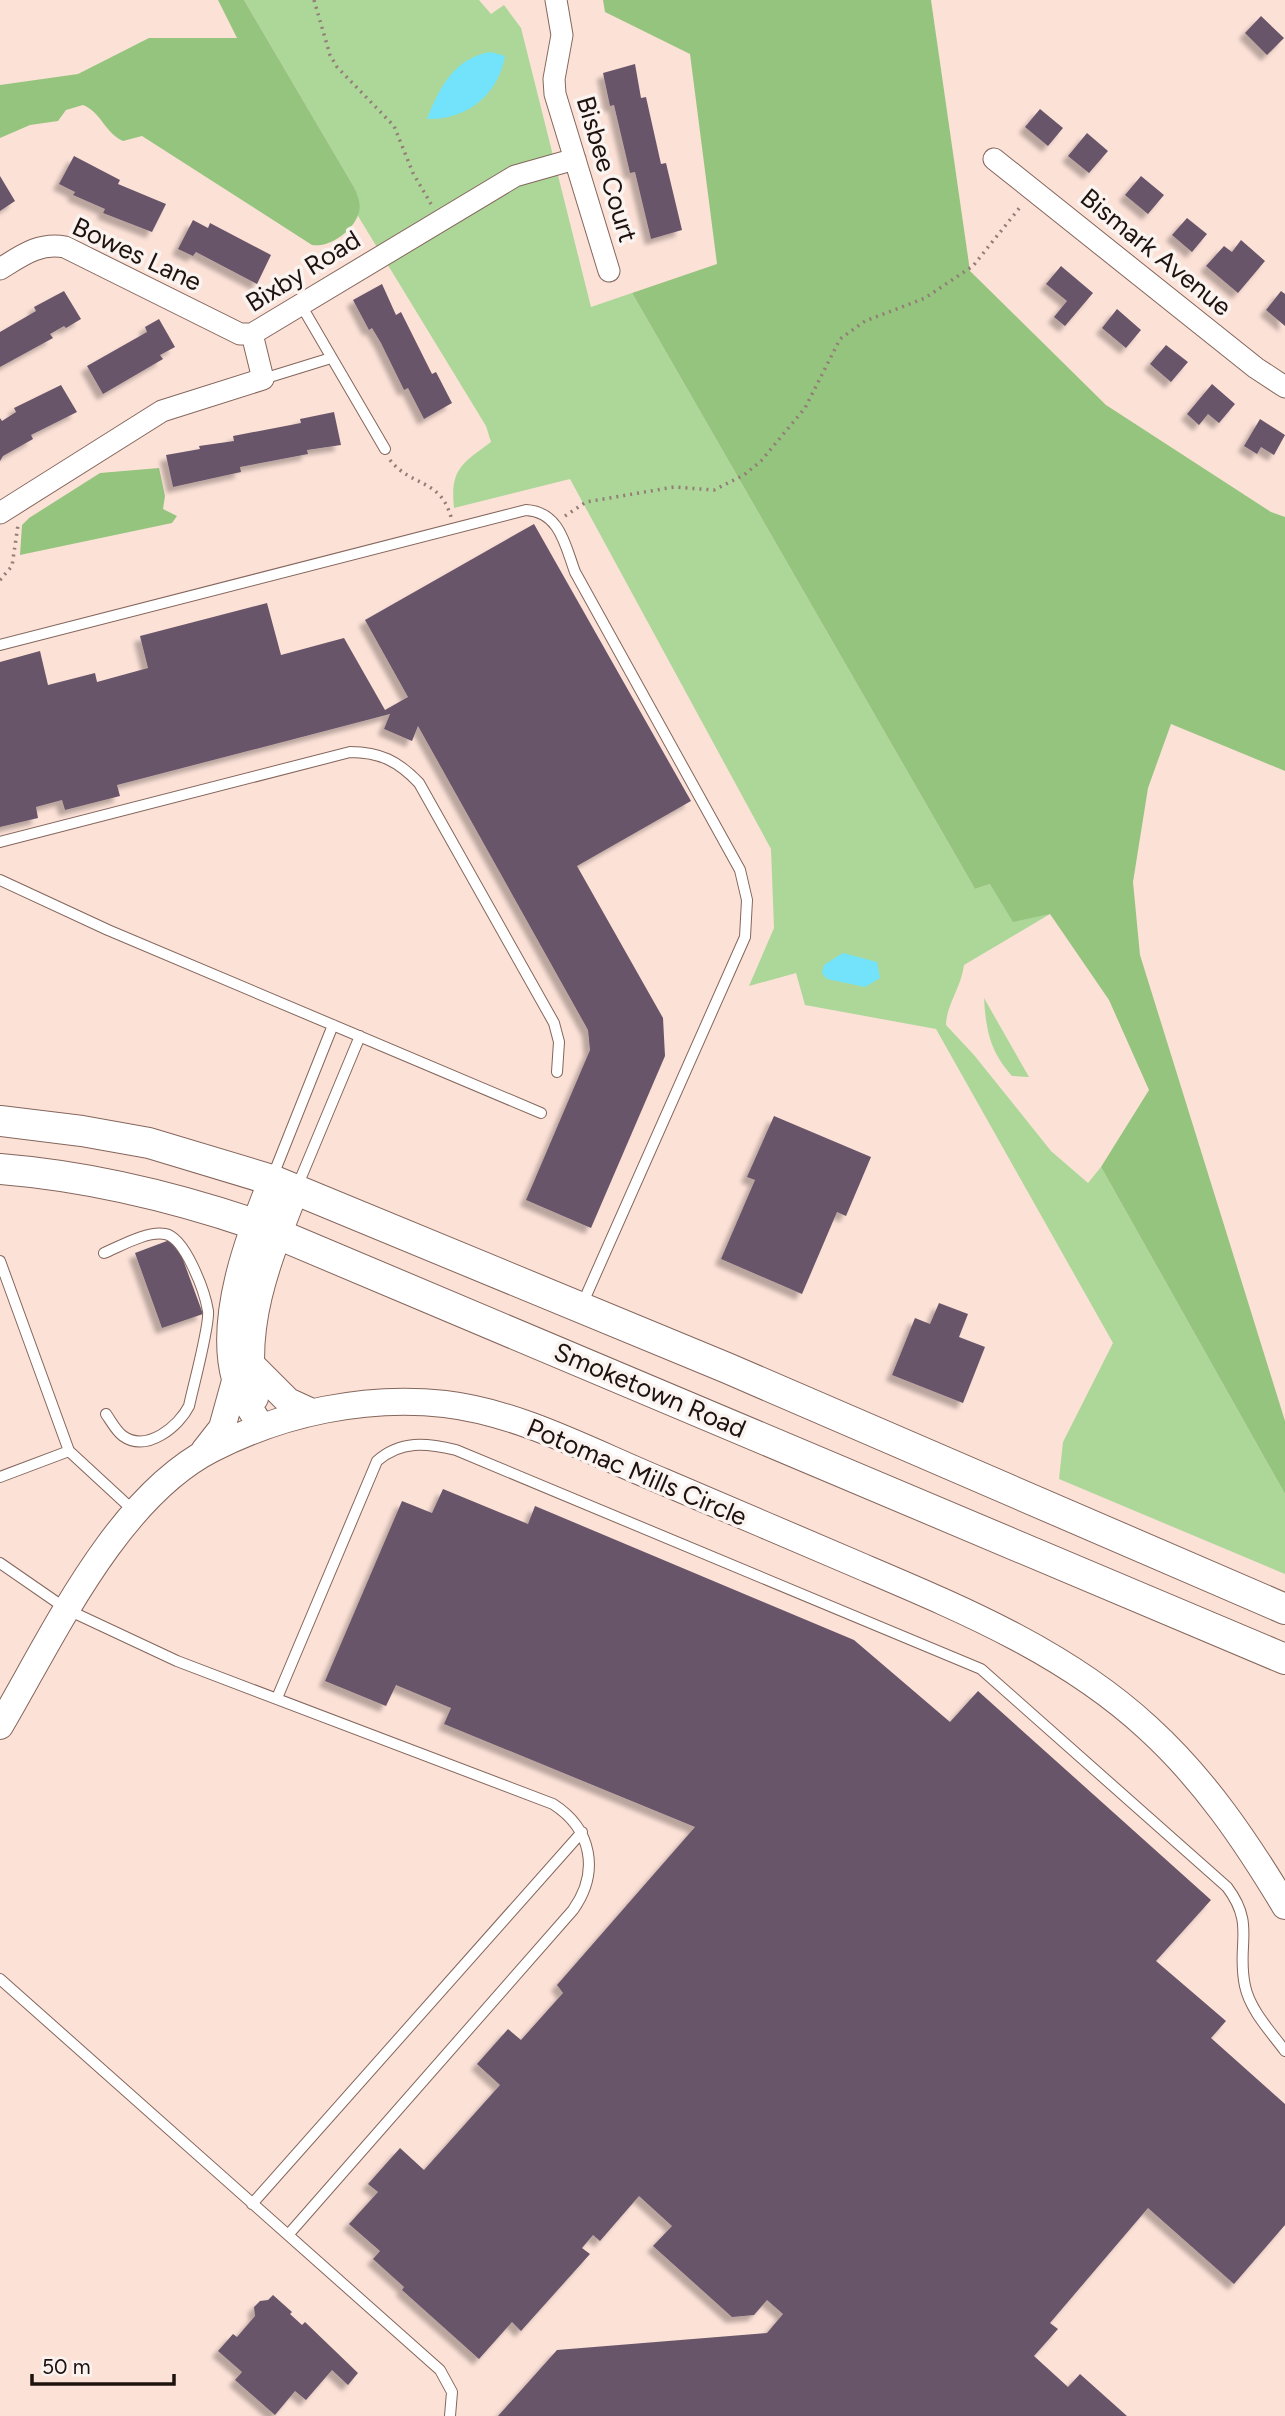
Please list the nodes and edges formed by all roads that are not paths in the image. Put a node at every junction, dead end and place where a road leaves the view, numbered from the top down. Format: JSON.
{"nodes":[{"id":1,"x":556,"y":0,"type":"edge"},
{"id":2,"x":575,"y":159,"type":"junction"},
{"id":3,"x":994,"y":159,"type":"dead end"},
{"id":4,"x":0,"y":269,"type":"edge"},
{"id":5,"x":609,"y":271,"type":"dead end"},
{"id":6,"x":301,"y":305,"type":"junction"},
{"id":7,"x":252,"y":334,"type":"junction"},
{"id":8,"x":331,"y":358,"type":"junction"},
{"id":9,"x":263,"y":379,"type":"junction"},
{"id":10,"x":1285,"y":387,"type":"edge"},
{"id":11,"x":385,"y":449,"type":"road end"},
{"id":12,"x":9,"y":516,"type":"edge"},
{"id":13,"x":0,"y":645,"type":"edge"},
{"id":14,"x":0,"y":842,"type":"edge"},
{"id":15,"x":0,"y":880,"type":"edge"},
{"id":16,"x":333,"y":1025,"type":"junction"},
{"id":17,"x":360,"y":1036,"type":"junction"},
{"id":18,"x":557,"y":1072,"type":"dead end"},
{"id":19,"x":541,"y":1113,"type":"dead end"},
{"id":20,"x":0,"y":1121,"type":"edge"},
{"id":21,"x":0,"y":1169,"type":"edge"},
{"id":22,"x":284,"y":1184,"type":"junction"},
{"id":23,"x":266,"y":1229,"type":"junction"},
{"id":24,"x":104,"y":1253,"type":"dead end"},
{"id":25,"x":0,"y":1261,"type":"edge"},
{"id":26,"x":579,"y":1310,"type":"junction"},
{"id":27,"x":244,"y":1373,"type":"junction"},
{"id":28,"x":312,"y":1412,"type":"junction"},
{"id":29,"x":106,"y":1414,"type":"dead end"},
{"id":30,"x":261,"y":1427,"type":"junction"},
{"id":31,"x":69,"y":1451,"type":"junction"},
{"id":32,"x":197,"y":1458,"type":"junction"},
{"id":33,"x":0,"y":1477,"type":"edge"},
{"id":34,"x":978,"y":1478,"type":"junction"},
{"id":35,"x":135,"y":1512,"type":"junction"},
{"id":36,"x":959,"y":1521,"type":"junction"},
{"id":37,"x":0,"y":1563,"type":"edge"},
{"id":38,"x":1285,"y":1609,"type":"edge"},
{"id":39,"x":68,"y":1610,"type":"junction"},
{"id":40,"x":1285,"y":1659,"type":"edge"},
{"id":41,"x":277,"y":1698,"type":"junction"},
{"id":42,"x":0,"y":1726,"type":"edge"},
{"id":43,"x":582,"y":1832,"type":"junction"},
{"id":44,"x":1285,"y":1906,"type":"edge"},
{"id":45,"x":0,"y":1979,"type":"edge"},
{"id":46,"x":1285,"y":2051,"type":"edge"},
{"id":47,"x":252,"y":2203,"type":"junction"},
{"id":48,"x":288,"y":2235,"type":"junction"},
{"id":49,"x":450,"y":2416,"type":"edge"}],
"edges":[{"from":1,"to":2,"type":"street","name":"Bisbee Court"},
{"from":2,"to":5,"type":"street","name":"Bisbee Court"},
{"from":2,"to":6,"type":"street","name":"Bixby Road"},
{"from":3,"to":10,"type":"street","name":"Bismark Avenue"},
{"from":4,"to":7,"type":"street","name":"Bowes Lane"},
{"from":6,"to":7,"type":"street","name":"Bixby Road"},
{"from":6,"to":8,"type":"lane"},
{"from":7,"to":9,"type":"street","name":"Bixby Road"},
{"from":8,"to":9,"type":"lane"},
{"from":8,"to":11,"type":"lane"},
{"from":9,"to":12,"type":"street"},
{"from":13,"to":26,"type":"lane"},
{"from":14,"to":18,"type":"lane"},
{"from":15,"to":16,"type":"lane"},
{"from":16,"to":17,"type":"lane"},
{"from":16,"to":22,"type":"lane"},
{"from":17,"to":19,"type":"lane"},
{"from":17,"to":22,"type":"lane"},
{"from":20,"to":22,"type":"main road","name":"Smoketown Road"},
{"from":21,"to":23,"type":"main road","name":"Smoketown Road"},
{"from":22,"to":23,"type":"street"},
{"from":22,"to":26,"type":"main road","name":"Smoketown Road"},
{"from":23,"to":27,"type":"street"},
{"from":23,"to":36,"type":"main road","name":"Smoketown Road"},
{"from":24,"to":29,"type":"lane"},
{"from":25,"to":31,"type":"lane"},
{"from":26,"to":34,"type":"main road","name":"Smoketown Road"},
{"from":27,"to":28,"type":"street"},
{"from":27,"to":30,"type":"street"},
{"from":27,"to":32,"type":"street"},
{"from":28,"to":30,"type":"street","name":"Potomac Mills Circle"},
{"from":28,"to":44,"type":"street","name":"Potomac Mills Circle"},
{"from":30,"to":32,"type":"street","name":"Potomac Mills Circle"},
{"from":31,"to":33,"type":"lane"},
{"from":31,"to":35,"type":"lane"},
{"from":32,"to":35,"type":"street","name":"Potomac Mills Circle"},
{"from":34,"to":36,"type":"main road"},
{"from":34,"to":38,"type":"main road","name":"Smoketown Road"},
{"from":35,"to":39,"type":"street","name":"Potomac Mills Circle"},
{"from":36,"to":40,"type":"main road","name":"Smoketown Road"},
{"from":37,"to":39,"type":"lane"},
{"from":39,"to":41,"type":"lane"},
{"from":39,"to":42,"type":"street","name":"Potomac Mills Circle"},
{"from":41,"to":43,"type":"lane"},
{"from":41,"to":46,"type":"lane"},
{"from":43,"to":47,"type":"lane"},
{"from":43,"to":48,"type":"lane"},
{"from":45,"to":47,"type":"lane"},
{"from":47,"to":48,"type":"lane"},
{"from":48,"to":49,"type":"lane"}]}
